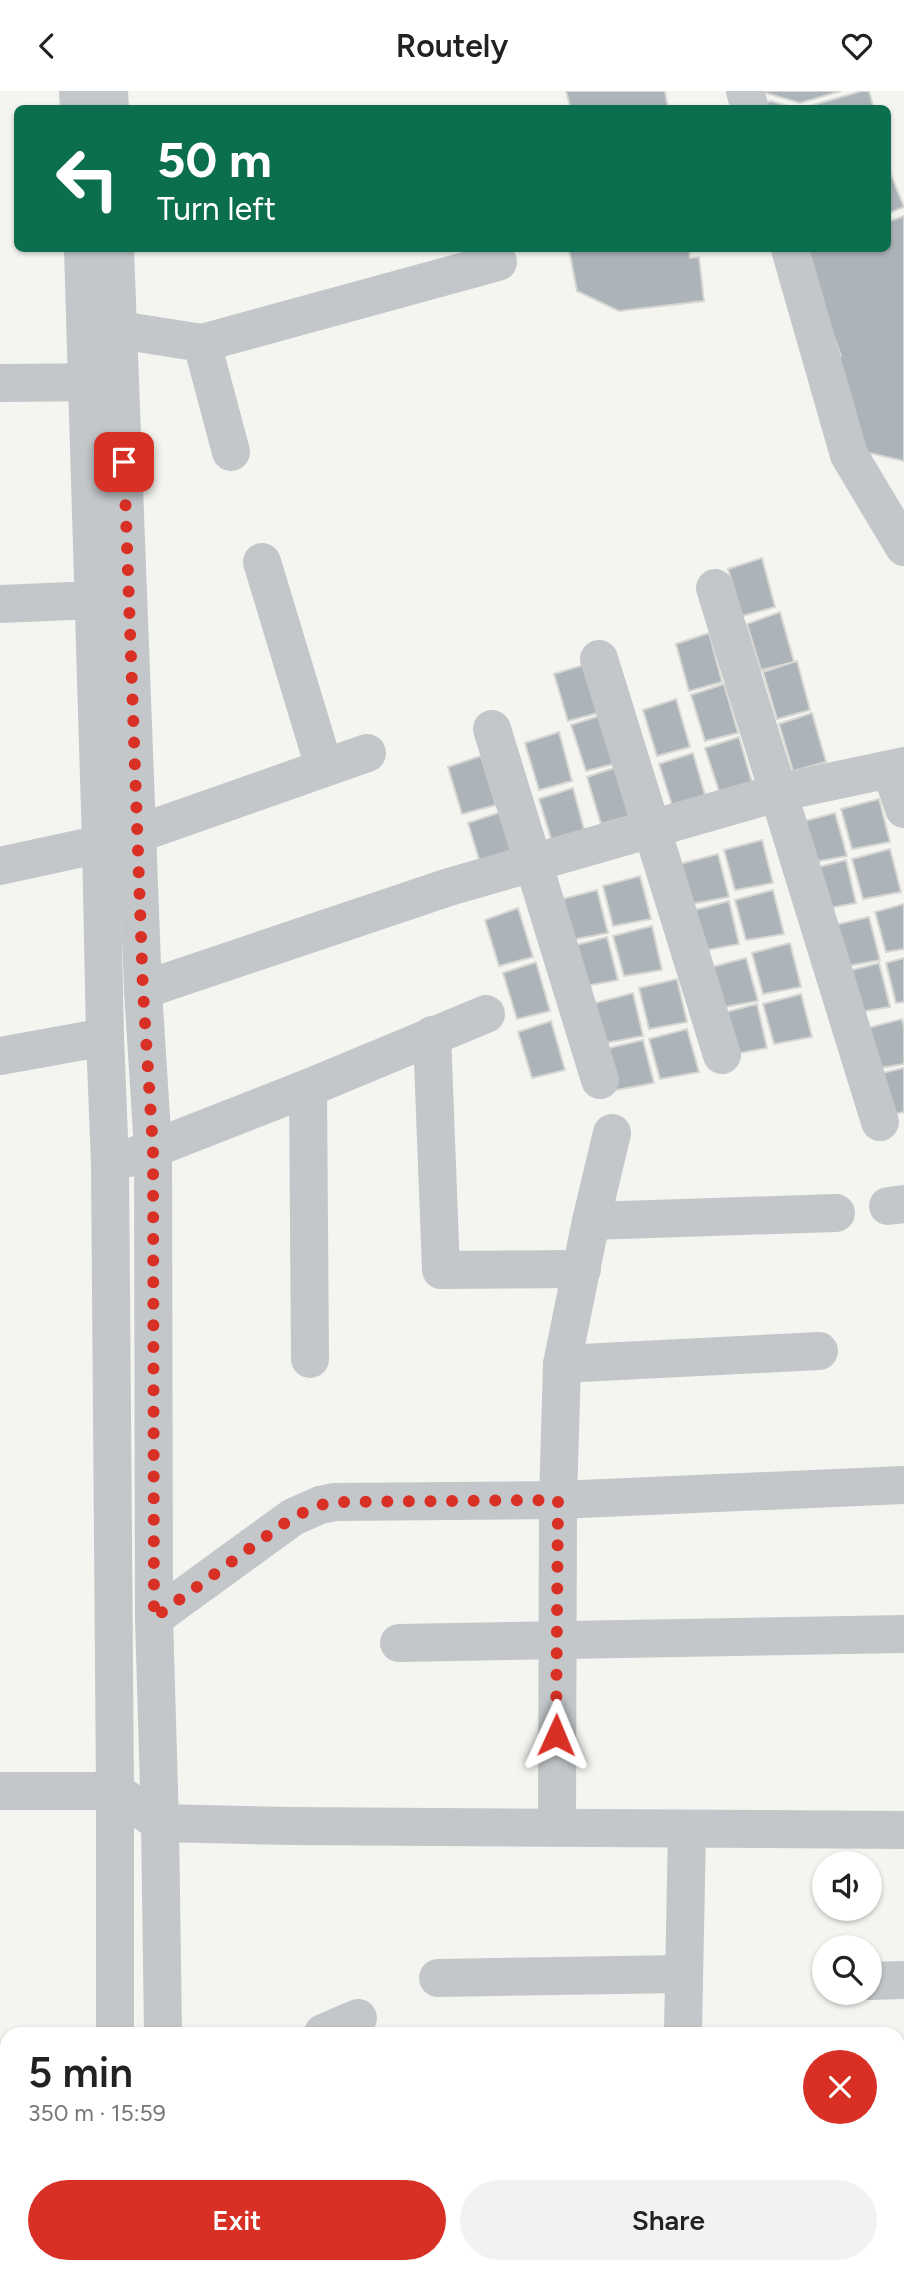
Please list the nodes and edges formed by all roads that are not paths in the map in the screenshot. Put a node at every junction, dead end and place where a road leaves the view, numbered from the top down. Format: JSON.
{"nodes":[{"id":1,"x":83,"y":252,"type":"edge"},
{"id":2,"x":116,"y":252,"type":"edge"},
{"id":3,"x":791,"y":252,"type":"edge"},
{"id":4,"x":498,"y":262,"type":"dead end"},
{"id":5,"x":119,"y":330,"type":"junction"},
{"id":6,"x":202,"y":343,"type":"junction"},
{"id":7,"x":104,"y":382,"type":"junction"},
{"id":8,"x":0,"y":383,"type":"edge"},
{"id":9,"x":231,"y":452,"type":"dead end"},
{"id":10,"x":849,"y":455,"type":"junction"},
{"id":11,"x":904,"y":517,"type":"edge"},
{"id":12,"x":904,"y":547,"type":"edge"},
{"id":13,"x":262,"y":562,"type":"dead end"},
{"id":14,"x":715,"y":588,"type":"dead end"},
{"id":15,"x":94,"y":600,"type":"junction"},
{"id":16,"x":0,"y":604,"type":"edge"},
{"id":17,"x":600,"y":659,"type":"dead end"},
{"id":18,"x":492,"y":729,"type":"dead end"},
{"id":19,"x":367,"y":753,"type":"dead end"},
{"id":20,"x":324,"y":767,"type":"junction"},
{"id":21,"x":897,"y":768,"type":"edge"},
{"id":22,"x":778,"y":793,"type":"junction"},
{"id":23,"x":904,"y":809,"type":"edge"},
{"id":24,"x":652,"y":829,"type":"junction"},
{"id":25,"x":119,"y":839,"type":"junction"},
{"id":26,"x":533,"y":863,"type":"junction"},
{"id":27,"x":0,"y":866,"type":"edge"},
{"id":28,"x":143,"y":991,"type":"junction"},
{"id":29,"x":486,"y":1014,"type":"dead end"},
{"id":30,"x":432,"y":1035,"type":"junction"},
{"id":31,"x":105,"y":1037,"type":"junction"},
{"id":32,"x":722,"y":1055,"type":"dead end"},
{"id":33,"x":0,"y":1056,"type":"edge"},
{"id":34,"x":600,"y":1080,"type":"dead end"},
{"id":35,"x":308,"y":1088,"type":"junction"},
{"id":36,"x":880,"y":1122,"type":"dead end"},
{"id":37,"x":612,"y":1133,"type":"dead end"},
{"id":38,"x":153,"y":1149,"type":"junction"},
{"id":39,"x":110,"y":1164,"type":"junction"},
{"id":40,"x":836,"y":1213,"type":"dead end"},
{"id":41,"x":592,"y":1221,"type":"junction"},
{"id":42,"x":582,"y":1269,"type":"junction"},
{"id":43,"x":819,"y":1352,"type":"dead end"},
{"id":44,"x":310,"y":1359,"type":"dead end"},
{"id":45,"x":562,"y":1364,"type":"junction"},
{"id":46,"x":904,"y":1485,"type":"edge"},
{"id":47,"x":558,"y":1500,"type":"junction"},
{"id":48,"x":154,"y":1618,"type":"junction"},
{"id":49,"x":904,"y":1634,"type":"edge"},
{"id":50,"x":558,"y":1640,"type":"junction"},
{"id":51,"x":399,"y":1643,"type":"dead end"},
{"id":52,"x":0,"y":1791,"type":"edge"},
{"id":53,"x":115,"y":1791,"type":"junction"},
{"id":54,"x":160,"y":1823,"type":"junction"},
{"id":55,"x":557,"y":1827,"type":"junction"},
{"id":56,"x":687,"y":1829,"type":"junction"},
{"id":57,"x":904,"y":1830,"type":"edge"},
{"id":58,"x":683,"y":1974,"type":"junction"},
{"id":59,"x":438,"y":1978,"type":"dead end"},
{"id":60,"x":904,"y":1980,"type":"edge"},
{"id":61,"x":882,"y":1981,"type":"edge"},
{"id":62,"x":358,"y":2018,"type":"dead end"},
{"id":63,"x":115,"y":2027,"type":"edge"},
{"id":64,"x":163,"y":2027,"type":"edge"},
{"id":65,"x":337,"y":2027,"type":"edge"},
{"id":66,"x":683,"y":2027,"type":"edge"}],
"edges":[{"from":1,"to":7,"type":"street"},
{"from":2,"to":5,"type":"street"},
{"from":3,"to":10,"type":"street"},
{"from":4,"to":6,"type":"street"},
{"from":5,"to":6,"type":"street"},
{"from":5,"to":7,"type":"street"},
{"from":6,"to":9,"type":"street"},
{"from":7,"to":8,"type":"street"},
{"from":7,"to":15,"type":"street"},
{"from":7,"to":25,"type":"street"},
{"from":10,"to":11,"type":"street"},
{"from":10,"to":12,"type":"street"},
{"from":13,"to":20,"type":"street"},
{"from":14,"to":22,"type":"street"},
{"from":15,"to":16,"type":"street"},
{"from":15,"to":25,"type":"street"},
{"from":17,"to":24,"type":"street"},
{"from":18,"to":26,"type":"street"},
{"from":19,"to":20,"type":"street"},
{"from":20,"to":25,"type":"street"},
{"from":21,"to":22,"type":"street"},
{"from":21,"to":23,"type":"street"},
{"from":22,"to":24,"type":"street"},
{"from":22,"to":36,"type":"street"},
{"from":24,"to":26,"type":"street"},
{"from":24,"to":32,"type":"street"},
{"from":25,"to":27,"type":"street"},
{"from":25,"to":28,"type":"street"},
{"from":25,"to":31,"type":"street"},
{"from":26,"to":28,"type":"street"},
{"from":26,"to":34,"type":"street"},
{"from":28,"to":38,"type":"street"},
{"from":29,"to":30,"type":"street"},
{"from":30,"to":35,"type":"street"},
{"from":30,"to":42,"type":"street"},
{"from":31,"to":33,"type":"street"},
{"from":31,"to":39,"type":"street"},
{"from":35,"to":38,"type":"street"},
{"from":35,"to":44,"type":"street"},
{"from":37,"to":41,"type":"street"},
{"from":38,"to":39,"type":"street"},
{"from":38,"to":48,"type":"street"},
{"from":39,"to":53,"type":"street"},
{"from":40,"to":41,"type":"street"},
{"from":41,"to":42,"type":"street"},
{"from":42,"to":45,"type":"street"},
{"from":43,"to":45,"type":"street"},
{"from":45,"to":47,"type":"street"},
{"from":46,"to":47,"type":"street"},
{"from":47,"to":48,"type":"street"},
{"from":47,"to":50,"type":"street"},
{"from":48,"to":54,"type":"street"},
{"from":49,"to":50,"type":"street"},
{"from":50,"to":51,"type":"street"},
{"from":50,"to":55,"type":"street"},
{"from":52,"to":53,"type":"street"},
{"from":53,"to":54,"type":"street"},
{"from":53,"to":63,"type":"street"},
{"from":54,"to":55,"type":"street"},
{"from":54,"to":64,"type":"street"},
{"from":55,"to":56,"type":"street"},
{"from":56,"to":57,"type":"street"},
{"from":56,"to":58,"type":"street"},
{"from":58,"to":59,"type":"street"},
{"from":58,"to":66,"type":"street"},
{"from":60,"to":61,"type":"street"},
{"from":62,"to":65,"type":"street"}]}
